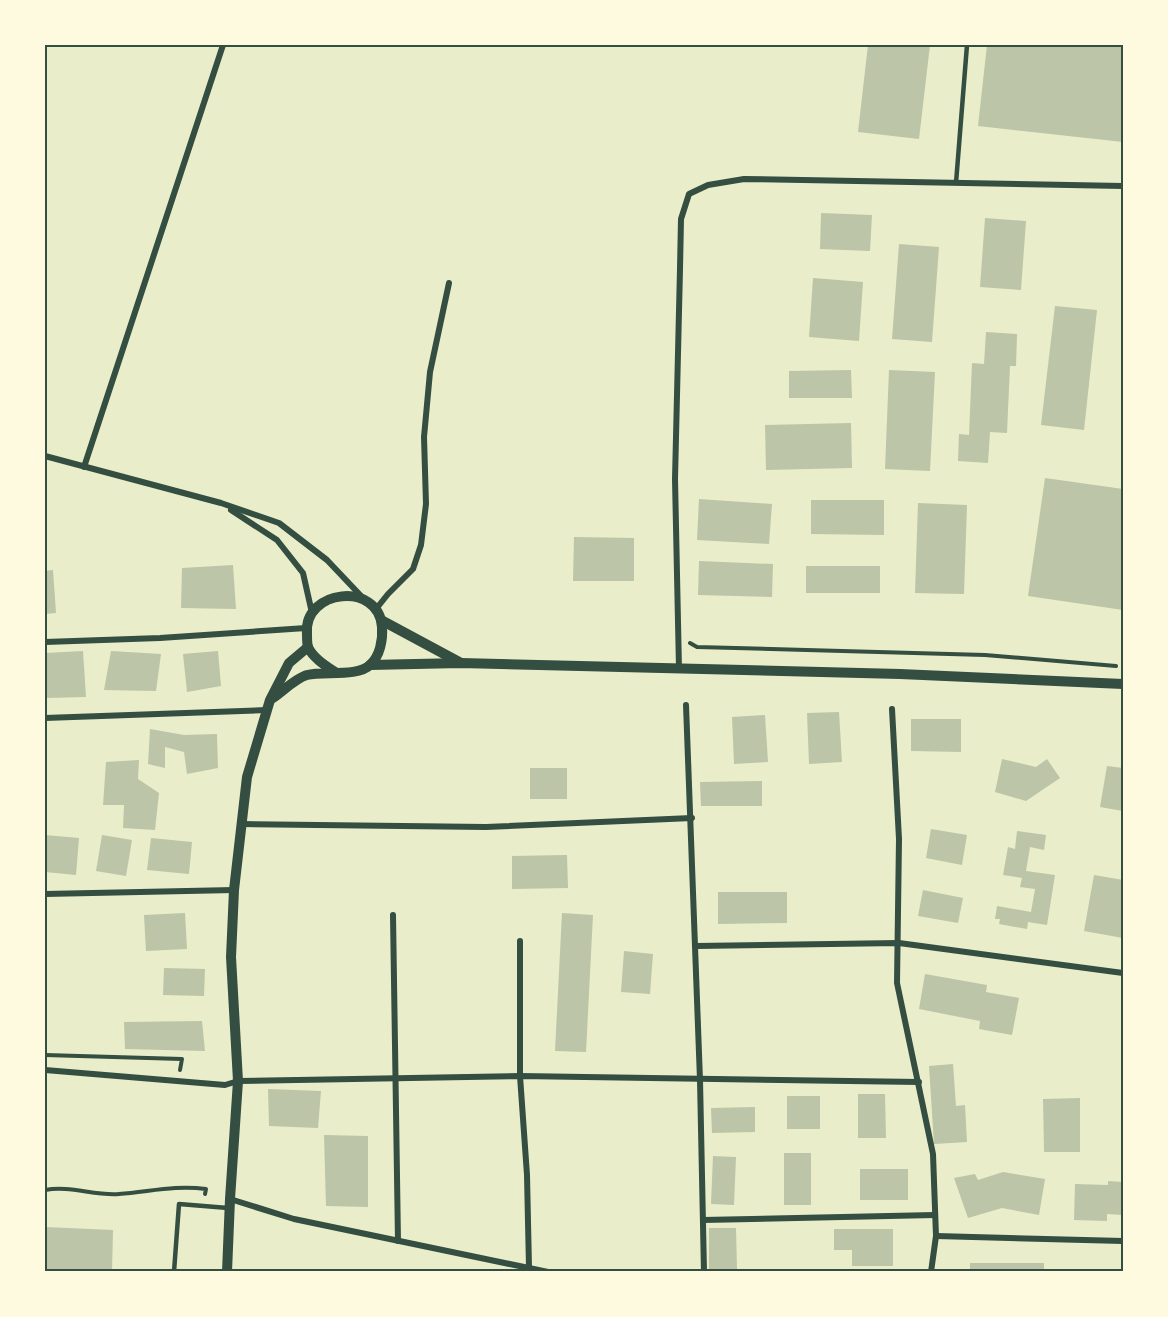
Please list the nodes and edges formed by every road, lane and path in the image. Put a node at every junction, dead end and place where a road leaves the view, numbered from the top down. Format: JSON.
{"nodes":[{"id":1,"x":222,"y":45,"type":"edge"},
{"id":2,"x":967,"y":45,"type":"edge"},
{"id":3,"x":956,"y":183,"type":"junction"},
{"id":4,"x":1123,"y":186,"type":"edge"},
{"id":5,"x":449,"y":283,"type":"dead end"},
{"id":6,"x":45,"y":456,"type":"edge"},
{"id":7,"x":84,"y":467,"type":"junction"},
{"id":8,"x":221,"y":503,"type":"junction"},
{"id":9,"x":366,"y":601,"type":"junction"},
{"id":10,"x":376,"y":609,"type":"junction"},
{"id":11,"x":312,"y":614,"type":"junction"},
{"id":12,"x":381,"y":620,"type":"junction"},
{"id":13,"x":306,"y":628,"type":"junction"},
{"id":14,"x":679,"y":638,"type":"junction"},
{"id":15,"x":45,"y":642,"type":"edge"},
{"id":16,"x":308,"y":647,"type":"junction"},
{"id":17,"x":462,"y":663,"type":"junction"},
{"id":18,"x":370,"y":665,"type":"junction"},
{"id":19,"x":1123,"y":667,"type":"edge"},
{"id":20,"x":679,"y":669,"type":"junction"},
{"id":21,"x":335,"y":672,"type":"junction"},
{"id":22,"x":1123,"y":684,"type":"edge"},
{"id":23,"x":269,"y":705,"type":"junction"},
{"id":24,"x":686,"y":705,"type":"dead end"},
{"id":25,"x":892,"y":709,"type":"dead end"},
{"id":26,"x":45,"y":718,"type":"edge"},
{"id":27,"x":692,"y":818,"type":"junction"},
{"id":28,"x":241,"y":824,"type":"junction"},
{"id":29,"x":234,"y":890,"type":"junction"},
{"id":30,"x":45,"y":894,"type":"edge"},
{"id":31,"x":393,"y":915,"type":"dead end"},
{"id":32,"x":520,"y":941,"type":"dead end"},
{"id":33,"x":899,"y":943,"type":"junction"},
{"id":34,"x":696,"y":946,"type":"junction"},
{"id":35,"x":1123,"y":974,"type":"edge"},
{"id":36,"x":45,"y":1055,"type":"edge"},
{"id":37,"x":45,"y":1070,"type":"edge"},
{"id":38,"x":520,"y":1076,"type":"junction"},
{"id":39,"x":397,"y":1078,"type":"junction"},
{"id":40,"x":700,"y":1080,"type":"junction"},
{"id":41,"x":178,"y":1081,"type":"junction"},
{"id":42,"x":238,"y":1081,"type":"junction"},
{"id":43,"x":919,"y":1082,"type":"junction"},
{"id":44,"x":45,"y":1190,"type":"edge"},
{"id":45,"x":229,"y":1203,"type":"junction"},
{"id":46,"x":203,"y":1206,"type":"junction"},
{"id":47,"x":935,"y":1215,"type":"junction"},
{"id":48,"x":703,"y":1220,"type":"junction"},
{"id":49,"x":936,"y":1236,"type":"junction"},
{"id":50,"x":398,"y":1241,"type":"junction"},
{"id":51,"x":1123,"y":1241,"type":"edge"},
{"id":52,"x":529,"y":1268,"type":"junction"},
{"id":53,"x":174,"y":1272,"type":"edge"},
{"id":54,"x":227,"y":1272,"type":"edge"},
{"id":55,"x":548,"y":1272,"type":"edge"},
{"id":56,"x":704,"y":1272,"type":"edge"},
{"id":57,"x":931,"y":1272,"type":"edge"}],
"edges":[{"from":1,"to":7,"type":"street"},
{"from":2,"to":3,"type":"lane"},
{"from":3,"to":4,"type":"street"},
{"from":3,"to":14,"type":"street"},
{"from":5,"to":10,"type":"street"},
{"from":6,"to":7,"type":"street"},
{"from":7,"to":8,"type":"street"},
{"from":8,"to":9,"type":"street"},
{"from":8,"to":11,"type":"street"},
{"from":9,"to":10,"type":"street"},
{"from":9,"to":11,"type":"street"},
{"from":10,"to":12,"type":"street"},
{"from":11,"to":13,"type":"street"},
{"from":12,"to":17,"type":"street"},
{"from":12,"to":18,"type":"street"},
{"from":13,"to":15,"type":"street"},
{"from":13,"to":16,"type":"street"},
{"from":14,"to":19,"type":"path"},
{"from":14,"to":20,"type":"street"},
{"from":16,"to":21,"type":"street"},
{"from":16,"to":23,"type":"street"},
{"from":17,"to":18,"type":"street"},
{"from":17,"to":20,"type":"street"},
{"from":18,"to":21,"type":"street"},
{"from":20,"to":22,"type":"street"},
{"from":21,"to":23,"type":"street"},
{"from":23,"to":26,"type":"street"},
{"from":23,"to":28,"type":"street"},
{"from":24,"to":27,"type":"street"},
{"from":25,"to":33,"type":"street"},
{"from":27,"to":28,"type":"street"},
{"from":27,"to":34,"type":"street"},
{"from":28,"to":29,"type":"street"},
{"from":29,"to":30,"type":"street"},
{"from":29,"to":42,"type":"street"},
{"from":31,"to":39,"type":"street"},
{"from":32,"to":38,"type":"street"},
{"from":33,"to":34,"type":"street"},
{"from":33,"to":35,"type":"street"},
{"from":33,"to":43,"type":"street"},
{"from":34,"to":40,"type":"street"},
{"from":36,"to":41,"type":"path"},
{"from":37,"to":41,"type":"street"},
{"from":38,"to":39,"type":"street"},
{"from":38,"to":40,"type":"street"},
{"from":38,"to":52,"type":"street"},
{"from":39,"to":42,"type":"street"},
{"from":39,"to":50,"type":"street"},
{"from":40,"to":43,"type":"street"},
{"from":40,"to":48,"type":"street"},
{"from":41,"to":42,"type":"street"},
{"from":42,"to":45,"type":"street"},
{"from":43,"to":47,"type":"street"},
{"from":44,"to":46,"type":"path"},
{"from":45,"to":46,"type":"lane"},
{"from":45,"to":50,"type":"street"},
{"from":45,"to":54,"type":"street"},
{"from":46,"to":53,"type":"lane"},
{"from":47,"to":48,"type":"street"},
{"from":47,"to":49,"type":"street"},
{"from":48,"to":56,"type":"street"},
{"from":49,"to":51,"type":"street"},
{"from":49,"to":57,"type":"street"},
{"from":50,"to":52,"type":"street"},
{"from":52,"to":55,"type":"street"}]}
